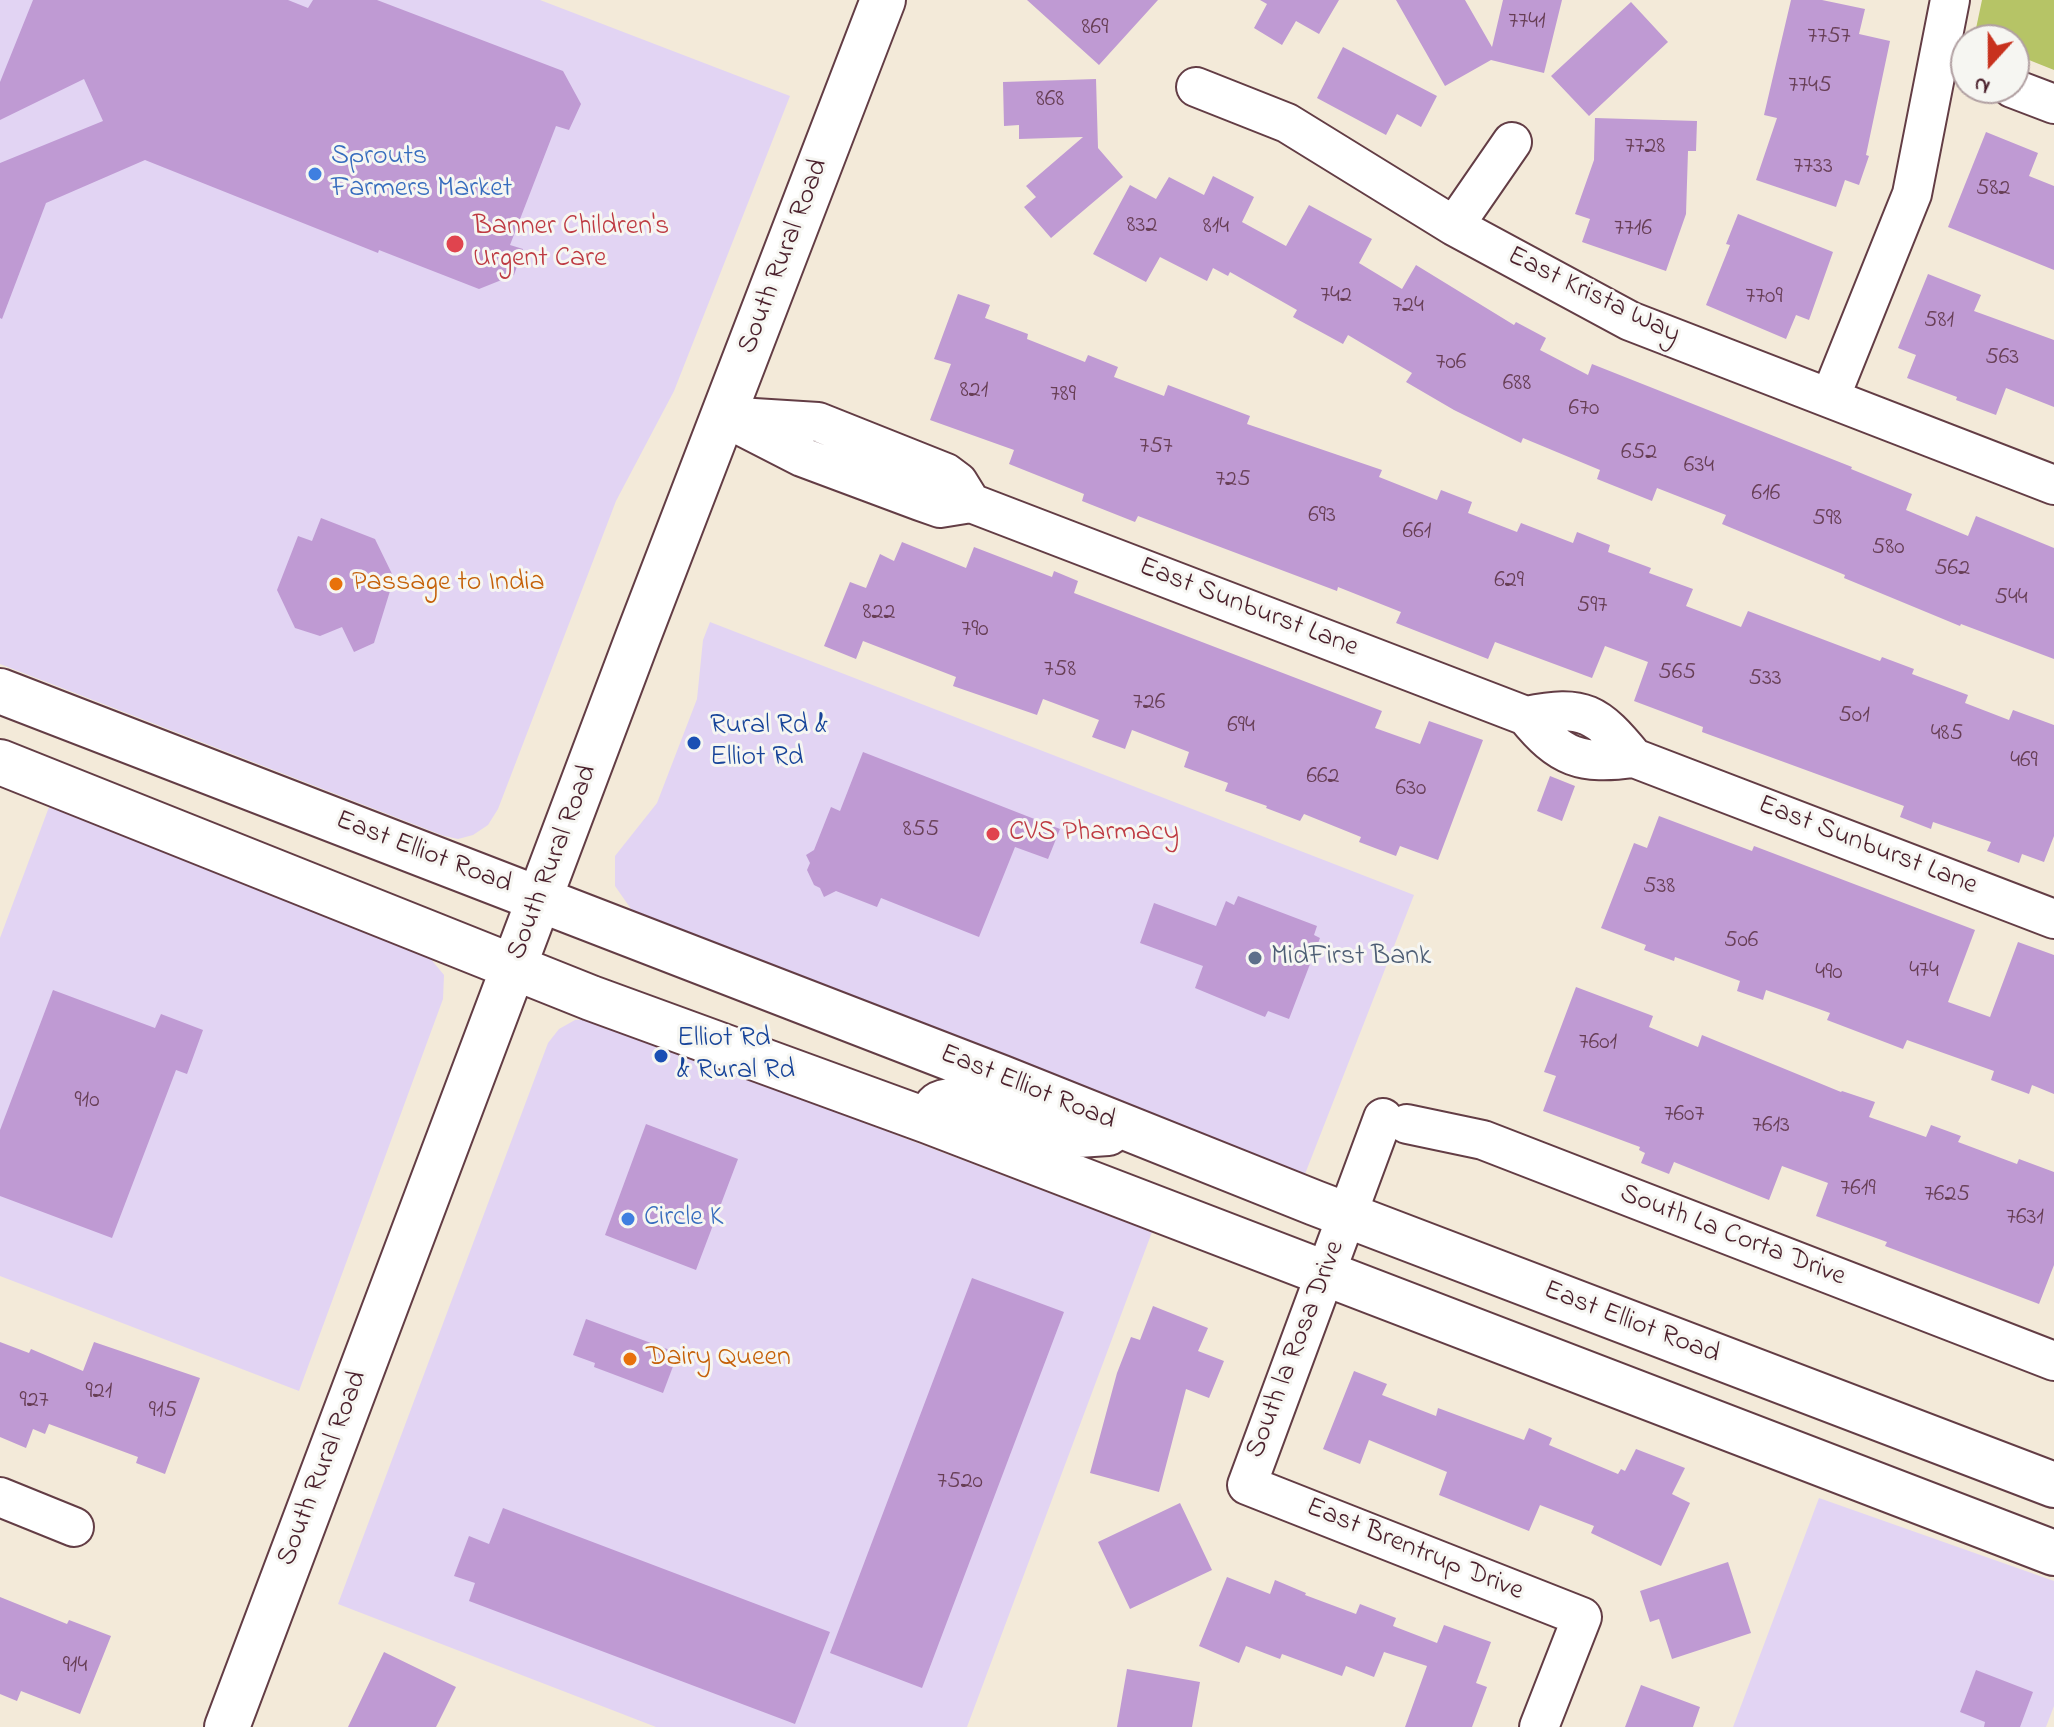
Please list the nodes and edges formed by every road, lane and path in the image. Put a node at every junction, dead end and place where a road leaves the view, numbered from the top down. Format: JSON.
{"nodes":[{"id":1,"x":883,"y":0,"type":"edge"},
{"id":2,"x":1950,"y":0,"type":"edge"},
{"id":3,"x":1951,"y":24,"type":"edge"},
{"id":4,"x":1950,"y":71,"type":"edge"},
{"id":5,"x":1196,"y":87,"type":"dead end"},
{"id":6,"x":2030,"y":95,"type":"edge"},
{"id":7,"x":2054,"y":104,"type":"edge"},
{"id":8,"x":1512,"y":142,"type":"dead end"},
{"id":9,"x":1454,"y":226,"type":"junction"},
{"id":10,"x":1830,"y":398,"type":"junction"},
{"id":11,"x":724,"y":417,"type":"junction"},
{"id":12,"x":2054,"y":485,"type":"edge"},
{"id":13,"x":0,"y":691,"type":"edge"},
{"id":14,"x":0,"y":762,"type":"edge"},
{"id":15,"x":540,"y":899,"type":"junction"},
{"id":16,"x":2054,"y":919,"type":"edge"},
{"id":17,"x":515,"y":966,"type":"junction"},
{"id":18,"x":928,"y":1121,"type":"junction"},
{"id":19,"x":1395,"y":1121,"type":"joint"},
{"id":20,"x":1135,"y":1132,"type":"junction"},
{"id":21,"x":1348,"y":1216,"type":"junction"},
{"id":22,"x":1326,"y":1275,"type":"junction"},
{"id":23,"x":2054,"y":1361,"type":"edge"},
{"id":24,"x":1247,"y":1485,"type":"joint"},
{"id":25,"x":2054,"y":1485,"type":"edge"},
{"id":26,"x":0,"y":1497,"type":"edge"},
{"id":27,"x":74,"y":1527,"type":"dead end"},
{"id":28,"x":2054,"y":1553,"type":"edge"},
{"id":29,"x":227,"y":1727,"type":"edge"},
{"id":30,"x":1539,"y":1727,"type":"edge"}],
"edges":[{"from":1,"to":11,"type":"main road","name":"South Rural Road"},
{"from":2,"to":3,"type":"street"},
{"from":4,"to":10,"type":"street"},
{"from":5,"to":9,"type":"street","name":"East Krista Way"},
{"from":6,"to":7,"type":"street"},
{"from":8,"to":9,"type":"street"},
{"from":9,"to":10,"type":"street","name":"East Krista Way"},
{"from":10,"to":12,"type":"street","name":"East Krista Way"},
{"from":11,"to":15,"type":"main road","name":"South Rural Road"},
{"from":11,"to":16,"type":"street","name":"East Sunburst Lane"},
{"from":13,"to":15,"type":"main road","name":"East Elliot Road"},
{"from":14,"to":17,"type":"main road"},
{"from":15,"to":17,"type":"main road","name":"South Rural Road"},
{"from":15,"to":20,"type":"main road","name":"East Elliot Road"},
{"from":17,"to":18,"type":"main road"},
{"from":17,"to":29,"type":"main road","name":"South Rural Road"},
{"from":18,"to":20,"type":"main road"},
{"from":18,"to":22,"type":"main road"},
{"from":19,"to":21,"type":"street","name":"South la Rosa Drive"},
{"from":19,"to":23,"type":"street","name":"South La Corta Drive"},
{"from":20,"to":21,"type":"main road","name":"East Elliot Road"},
{"from":21,"to":22,"type":"street","name":"South la Rosa Drive"},
{"from":21,"to":25,"type":"main road","name":"East Elliot Road"},
{"from":22,"to":24,"type":"street","name":"South la Rosa Drive"},
{"from":22,"to":28,"type":"main road"},
{"from":24,"to":30,"type":"street","name":"East Brentrup Drive"},
{"from":26,"to":27,"type":"street"}]}
